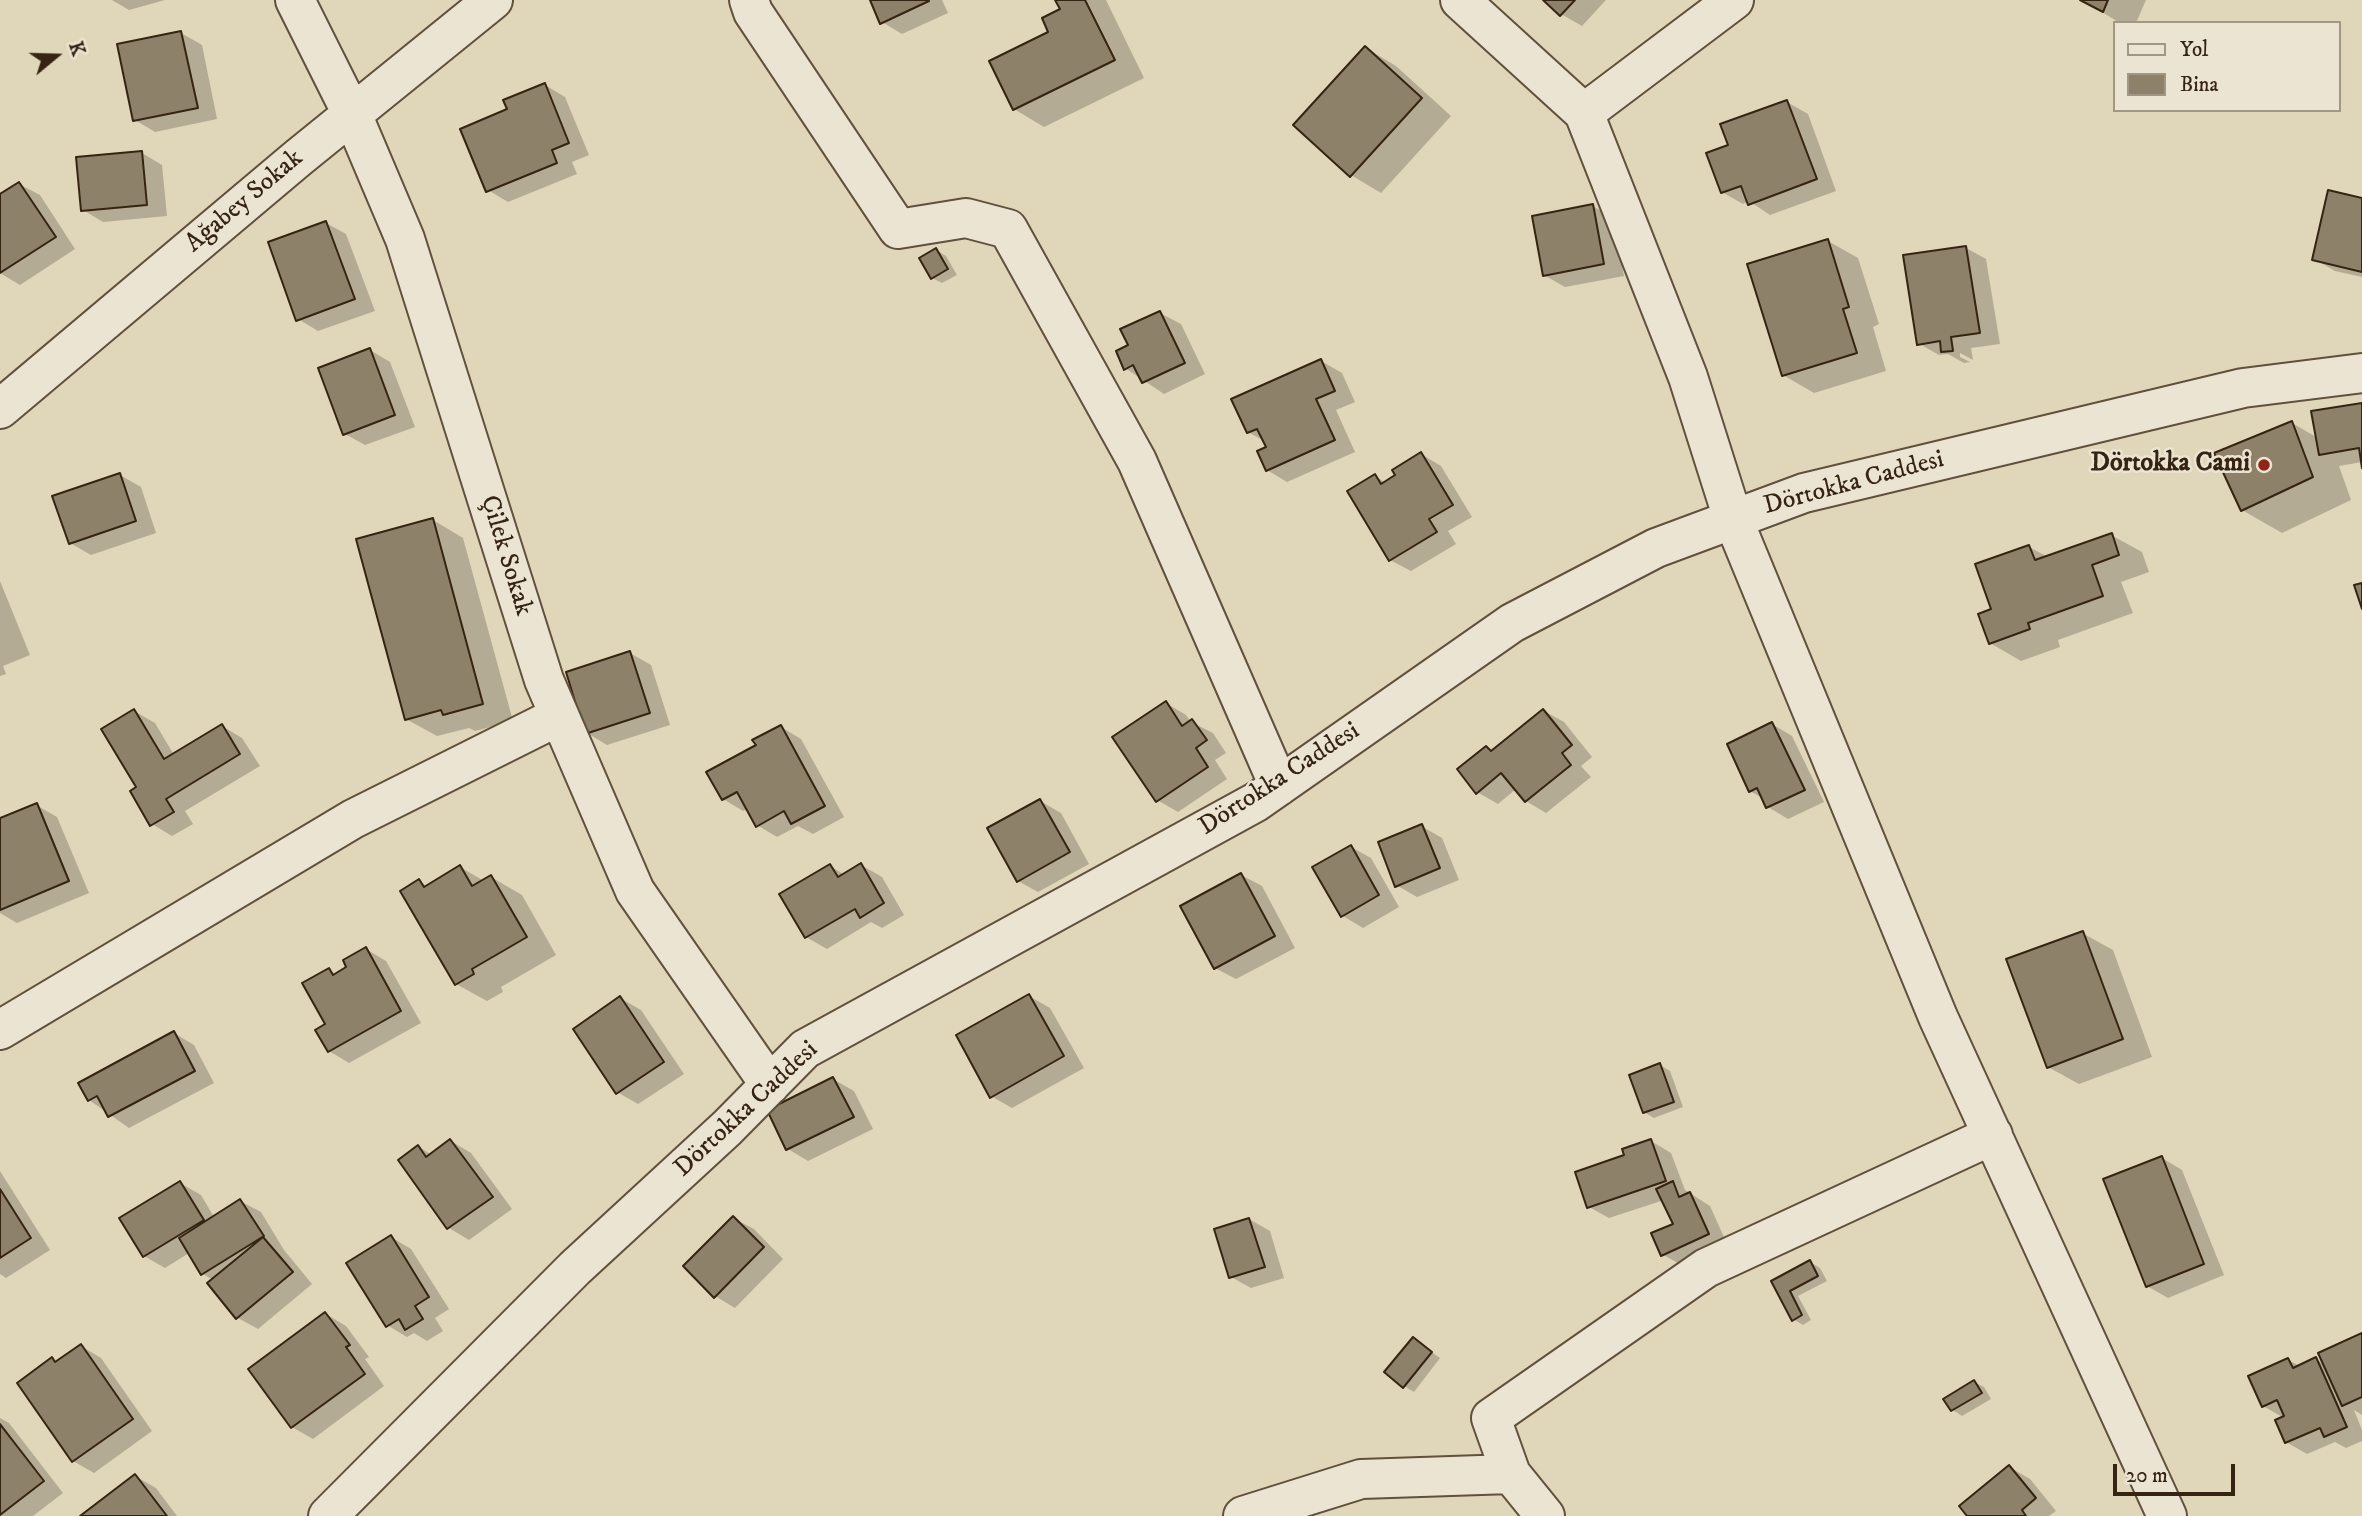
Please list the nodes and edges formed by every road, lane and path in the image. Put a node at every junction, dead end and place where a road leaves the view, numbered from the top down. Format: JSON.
{"nodes":[{"id":1,"x":295,"y":0,"type":"edge"},
{"id":2,"x":493,"y":0,"type":"edge"},
{"id":3,"x":749,"y":0,"type":"edge"},
{"id":4,"x":1460,"y":0,"type":"edge"},
{"id":5,"x":1734,"y":0,"type":"edge"},
{"id":6,"x":1584,"y":113,"type":"junction"},
{"id":7,"x":352,"y":114,"type":"junction"},
{"id":8,"x":2362,"y":373,"type":"edge"},
{"id":9,"x":0,"y":409,"type":"edge"},
{"id":10,"x":1733,"y":519,"type":"junction"},
{"id":11,"x":559,"y":716,"type":"junction"},
{"id":12,"x":1279,"y":786,"type":"junction"},
{"id":13,"x":0,"y":1030,"type":"edge"},
{"id":14,"x":770,"y":1085,"type":"junction"},
{"id":15,"x":1993,"y":1135,"type":"junction"},
{"id":16,"x":1511,"y":1474,"type":"junction"},
{"id":17,"x":328,"y":1516,"type":"edge"},
{"id":18,"x":1243,"y":1516,"type":"edge"},
{"id":19,"x":1545,"y":1516,"type":"edge"},
{"id":20,"x":2167,"y":1516,"type":"edge"}],
"edges":[{"from":1,"to":7,"type":"street","name":"Çilek Sokak"},
{"from":2,"to":7,"type":"street","name":"Ağabey Sokak"},
{"from":3,"to":12,"type":"street"},
{"from":4,"to":6,"type":"street"},
{"from":5,"to":6,"type":"street"},
{"from":6,"to":10,"type":"street"},
{"from":7,"to":9,"type":"street","name":"Ağabey Sokak"},
{"from":7,"to":11,"type":"street","name":"Çilek Sokak"},
{"from":8,"to":10,"type":"street","name":"Dörtokka Caddesi"},
{"from":10,"to":12,"type":"street","name":"Dörtokka Caddesi"},
{"from":10,"to":15,"type":"street"},
{"from":11,"to":13,"type":"street"},
{"from":11,"to":14,"type":"street","name":"Çilek Sokak"},
{"from":12,"to":14,"type":"street","name":"Dörtokka Caddesi"},
{"from":14,"to":17,"type":"street","name":"Dörtokka Caddesi"},
{"from":15,"to":16,"type":"street"},
{"from":15,"to":20,"type":"street"},
{"from":16,"to":18,"type":"street"},
{"from":16,"to":19,"type":"street"}]}
